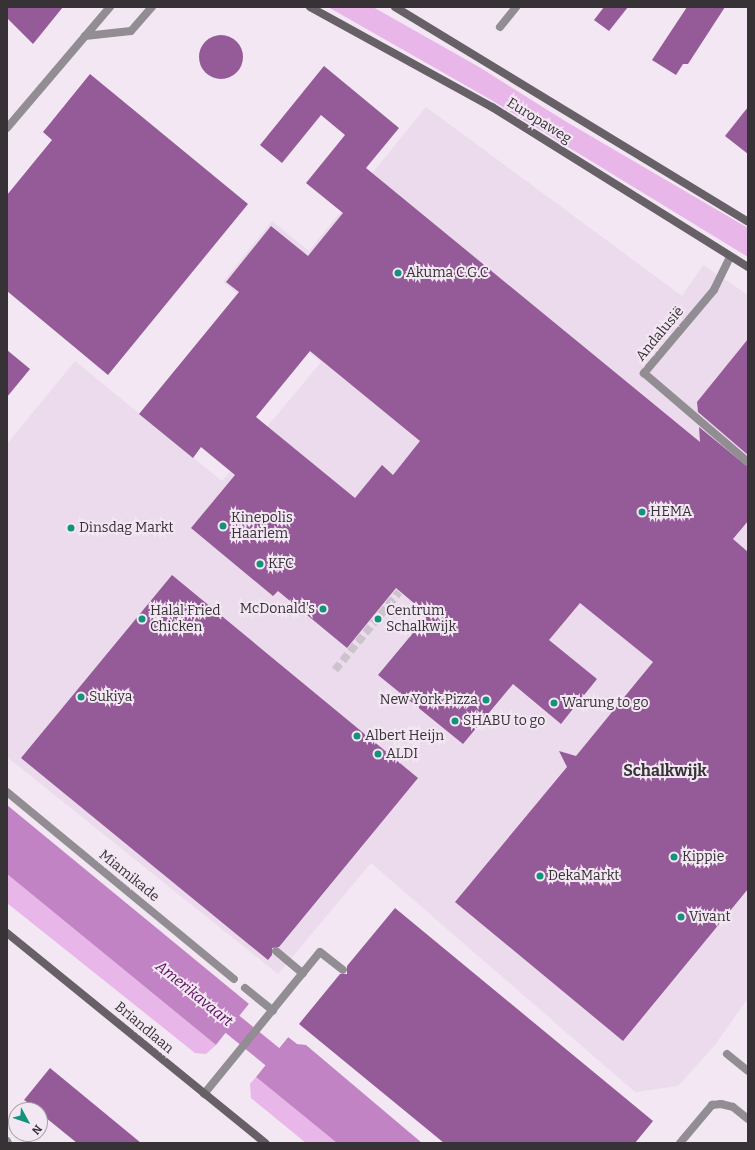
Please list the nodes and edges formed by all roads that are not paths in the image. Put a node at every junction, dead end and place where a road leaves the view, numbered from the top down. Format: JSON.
{"nodes":[{"id":1,"x":110,"y":7,"type":"edge"},
{"id":2,"x":152,"y":7,"type":"edge"},
{"id":3,"x":310,"y":7,"type":"edge"},
{"id":4,"x":395,"y":7,"type":"edge"},
{"id":5,"x":516,"y":7,"type":"edge"},
{"id":6,"x":500,"y":27,"type":"dead end"},
{"id":7,"x":85,"y":36,"type":"junction"},
{"id":8,"x":7,"y":128,"type":"edge"},
{"id":9,"x":748,"y":222,"type":"edge"},
{"id":10,"x":730,"y":257,"type":"junction"},
{"id":11,"x":748,"y":267,"type":"edge"},
{"id":12,"x":748,"y":462,"type":"edge"},
{"id":13,"x":7,"y":792,"type":"edge"},
{"id":14,"x":7,"y":933,"type":"edge"},
{"id":15,"x":276,"y":951,"type":"dead end"},
{"id":16,"x":343,"y":970,"type":"dead end"},
{"id":17,"x":303,"y":974,"type":"junction"},
{"id":18,"x":234,"y":979,"type":"dead end"},
{"id":19,"x":244,"y":988,"type":"dead end"},
{"id":20,"x":271,"y":1014,"type":"junction"},
{"id":21,"x":727,"y":1054,"type":"dead end"},
{"id":22,"x":748,"y":1071,"type":"edge"},
{"id":23,"x":204,"y":1094,"type":"junction"},
{"id":24,"x":748,"y":1119,"type":"edge"},
{"id":25,"x":688,"y":1139,"type":"edge"},
{"id":26,"x":265,"y":1143,"type":"edge"},
{"id":27,"x":680,"y":1143,"type":"edge"}],
"edges":[{"from":1,"to":7,"type":"street"},
{"from":2,"to":7,"type":"street"},
{"from":3,"to":10,"type":"main road","name":"Europaweg"},
{"from":4,"to":9,"type":"main road","name":"Europaweg"},
{"from":5,"to":6,"type":"street"},
{"from":7,"to":8,"type":"street"},
{"from":10,"to":11,"type":"main road","name":"Europaweg"},
{"from":10,"to":12,"type":"street","name":"Andalusië"},
{"from":13,"to":18,"type":"street","name":"Miamikade"},
{"from":14,"to":23,"type":"main road","name":"Briandlaan"},
{"from":15,"to":17,"type":"street"},
{"from":16,"to":17,"type":"street"},
{"from":17,"to":20,"type":"street"},
{"from":19,"to":20,"type":"street"},
{"from":20,"to":23,"type":"street"},
{"from":21,"to":22,"type":"street"},
{"from":23,"to":26,"type":"main road","name":"Briandlaan"},
{"from":24,"to":25,"type":"street"},
{"from":25,"to":27,"type":"street"}]}
